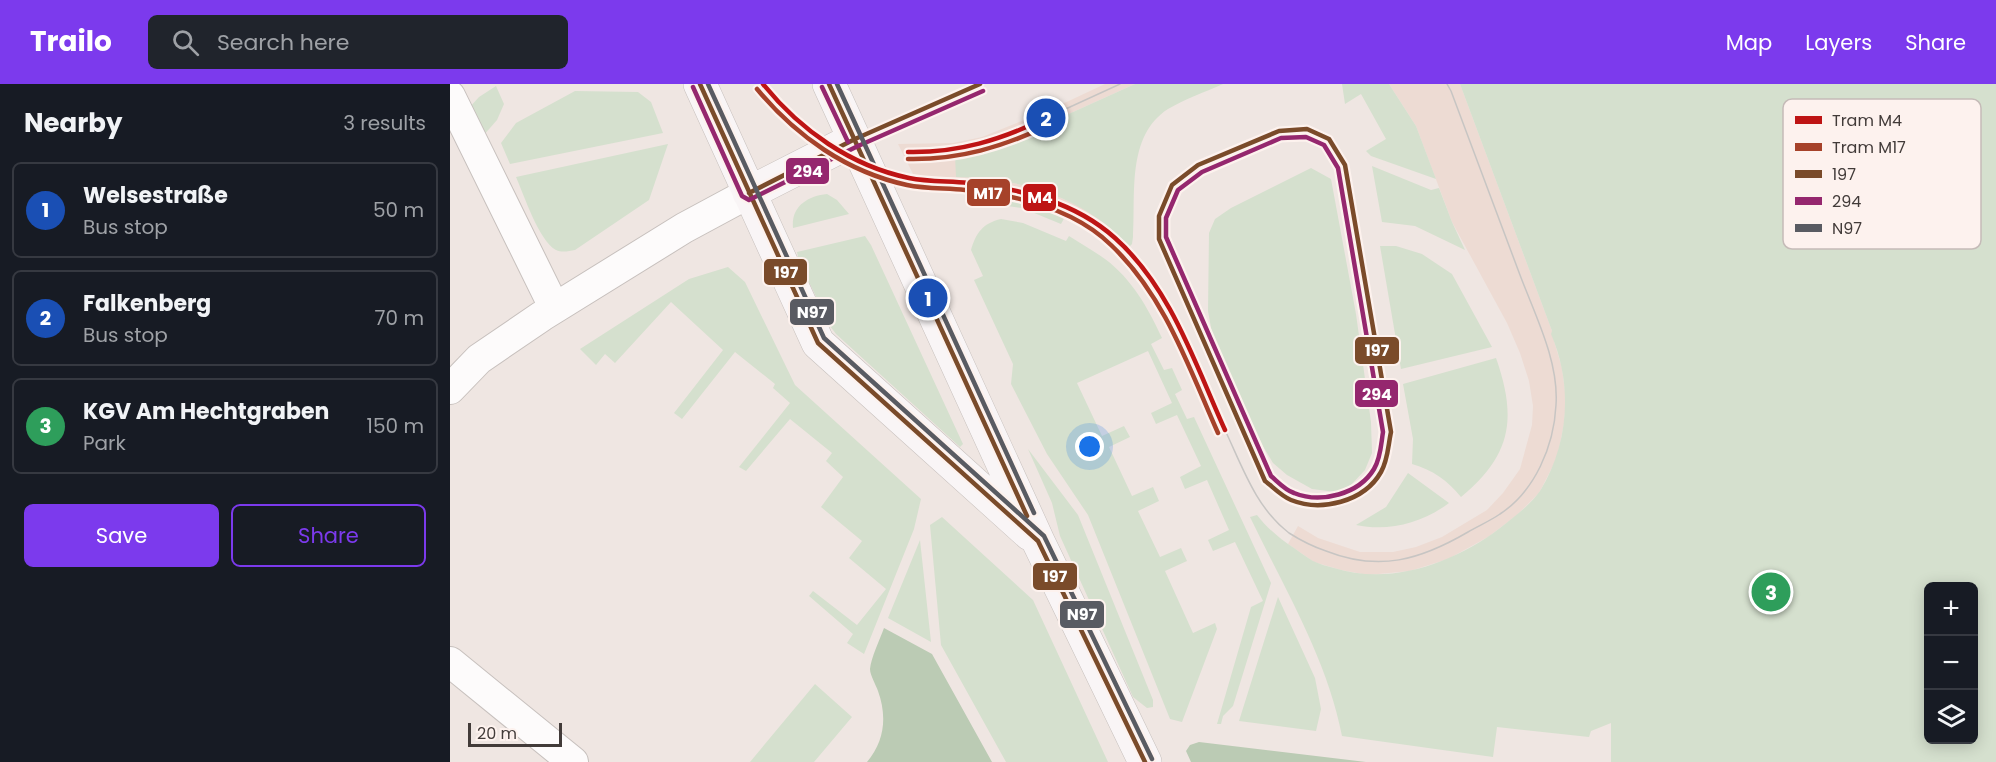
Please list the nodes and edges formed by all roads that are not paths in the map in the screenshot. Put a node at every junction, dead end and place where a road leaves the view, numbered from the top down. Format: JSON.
{"nodes":[{"id":1,"x":700,"y":84,"type":"edge"},
{"id":2,"x":830,"y":84,"type":"edge"},
{"id":3,"x":450,"y":96,"type":"edge"},
{"id":4,"x":855,"y":139,"type":"junction"},
{"id":5,"x":749,"y":193,"type":"junction"},
{"id":6,"x":554,"y":307,"type":"junction"},
{"id":7,"x":450,"y":389,"type":"edge"},
{"id":8,"x":1038,"y":541,"type":"junction"},
{"id":9,"x":450,"y":662,"type":"edge"},
{"id":10,"x":573,"y":762,"type":"edge"},
{"id":11,"x":1145,"y":762,"type":"edge"}],
"edges":[{"from":1,"to":5,"type":"main road"},
{"from":2,"to":4,"type":"main road"},
{"from":3,"to":6,"type":"street"},
{"from":4,"to":5,"type":"main road"},
{"from":4,"to":8,"type":"main road"},
{"from":5,"to":6,"type":"street"},
{"from":5,"to":8,"type":"main road"},
{"from":6,"to":7,"type":"street"},
{"from":8,"to":11,"type":"main road"},
{"from":9,"to":10,"type":"street"}]}
